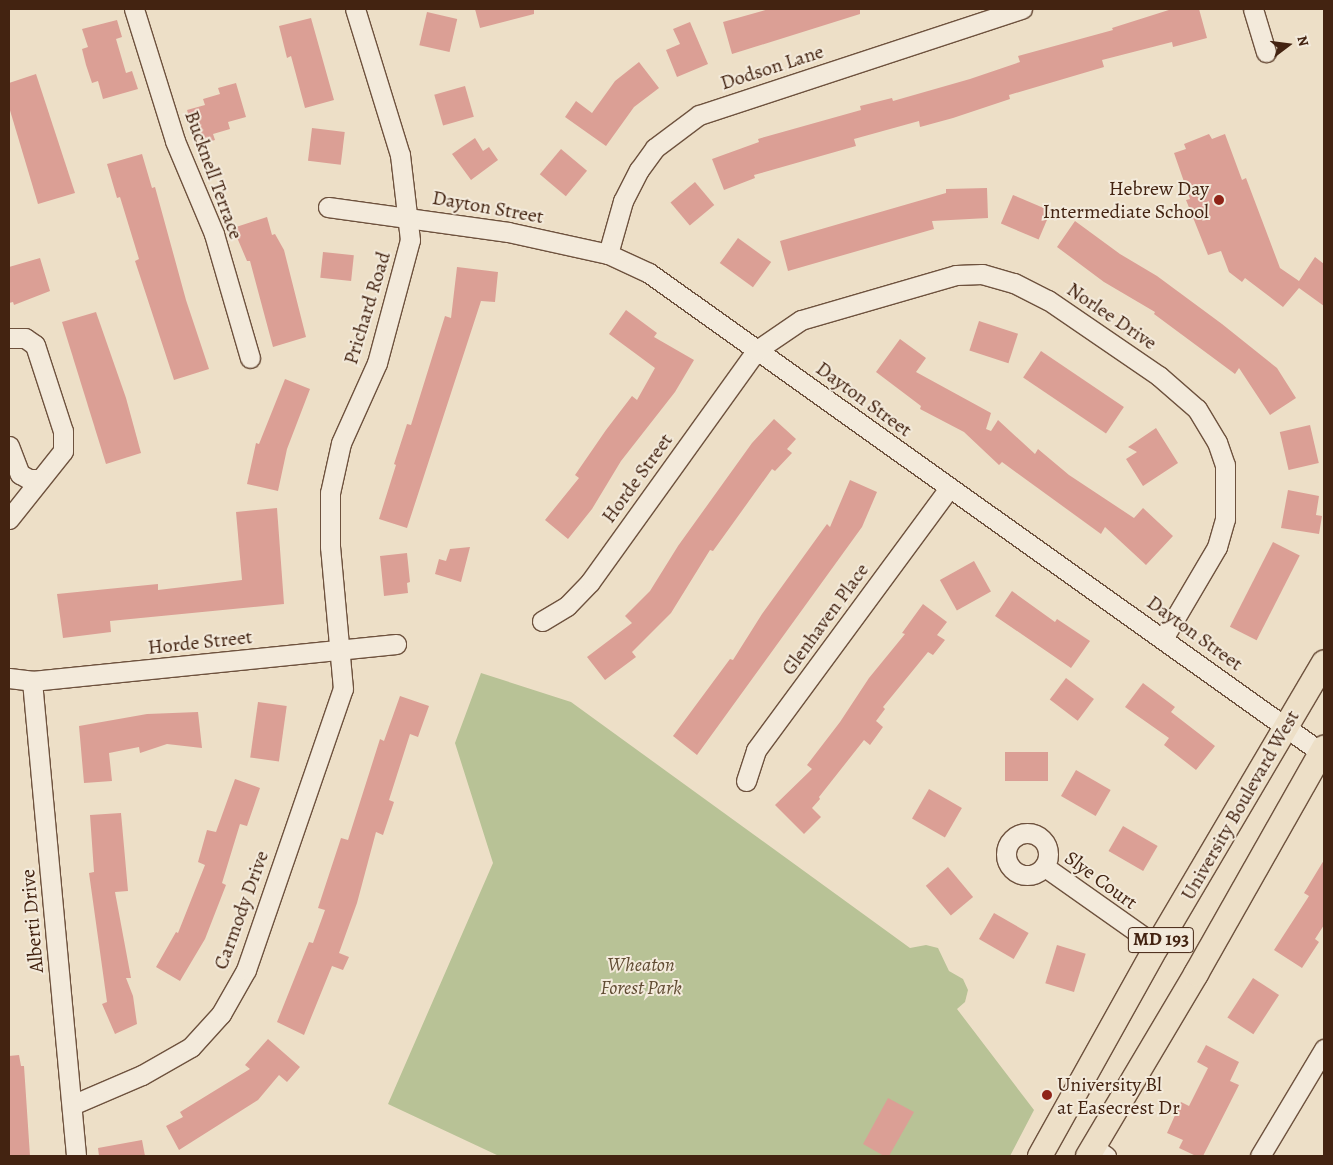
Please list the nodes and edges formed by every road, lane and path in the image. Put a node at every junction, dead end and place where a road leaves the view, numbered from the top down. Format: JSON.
{"nodes":[{"id":1,"x":134,"y":9,"type":"edge"},
{"id":2,"x":355,"y":9,"type":"edge"},
{"id":3,"x":1022,"y":9,"type":"edge"},
{"id":4,"x":1254,"y":9,"type":"edge"},
{"id":5,"x":986,"y":14,"type":"edge"},
{"id":6,"x":1266,"y":52,"type":"dead end"},
{"id":7,"x":328,"y":207,"type":"dead end"},
{"id":8,"x":409,"y":216,"type":"junction"},
{"id":9,"x":608,"y":254,"type":"junction"},
{"id":10,"x":9,"y":338,"type":"edge"},
{"id":11,"x":758,"y":350,"type":"junction"},
{"id":12,"x":250,"y":358,"type":"dead end"},
{"id":13,"x":9,"y":446,"type":"edge"},
{"id":14,"x":40,"y":479,"type":"junction"},
{"id":15,"x":949,"y":488,"type":"junction"},
{"id":16,"x":9,"y":519,"type":"edge"},
{"id":17,"x":542,"y":621,"type":"dead end"},
{"id":18,"x":1164,"y":637,"type":"junction"},
{"id":19,"x":396,"y":644,"type":"dead end"},
{"id":20,"x":342,"y":650,"type":"junction"},
{"id":21,"x":1324,"y":663,"type":"edge"},
{"id":22,"x":9,"y":678,"type":"edge"},
{"id":23,"x":32,"y":681,"type":"junction"},
{"id":24,"x":1285,"y":726,"type":"junction"},
{"id":25,"x":1323,"y":750,"type":"edge"},
{"id":26,"x":746,"y":781,"type":"dead end"},
{"id":27,"x":1045,"y":867,"type":"dead end"},
{"id":28,"x":1157,"y":946,"type":"junction"},
{"id":29,"x":1324,"y":1049,"type":"edge"},
{"id":30,"x":72,"y":1105,"type":"junction"},
{"id":31,"x":1096,"y":1153,"type":"edge"},
{"id":32,"x":76,"y":1156,"type":"edge"},
{"id":33,"x":1040,"y":1156,"type":"edge"},
{"id":34,"x":1260,"y":1156,"type":"edge"}],
"edges":[{"from":1,"to":12,"type":"street","name":"Bucknell Terrace"},
{"from":2,"to":8,"type":"street","name":"Prichard Road"},
{"from":3,"to":5,"type":"street","name":"Dodson Lane"},
{"from":4,"to":6,"type":"street"},
{"from":5,"to":9,"type":"street","name":"Dodson Lane"},
{"from":7,"to":8,"type":"street","name":"Dayton Street"},
{"from":8,"to":9,"type":"street","name":"Dayton Street"},
{"from":8,"to":20,"type":"street","name":"Prichard Road"},
{"from":9,"to":11,"type":"street","name":"Dayton Street"},
{"from":10,"to":14,"type":"street"},
{"from":11,"to":15,"type":"street","name":"Dayton Street"},
{"from":11,"to":17,"type":"street","name":"Horde Street"},
{"from":11,"to":18,"type":"street","name":"Norlee Drive"},
{"from":13,"to":14,"type":"street"},
{"from":14,"to":16,"type":"street"},
{"from":15,"to":18,"type":"street","name":"Dayton Street"},
{"from":15,"to":26,"type":"street","name":"Glenhaven Place"},
{"from":18,"to":24,"type":"street","name":"Dayton Street"},
{"from":19,"to":20,"type":"street","name":"Horde Street"},
{"from":20,"to":23,"type":"street","name":"Horde Street"},
{"from":20,"to":30,"type":"street","name":"Carmody Drive"},
{"from":21,"to":24,"type":"main road","name":"University Boulevard West","number":"MD 193"},
{"from":22,"to":23,"type":"street","name":"Horde Street"},
{"from":23,"to":30,"type":"street","name":"Alberti Drive"},
{"from":24,"to":25,"type":"street","name":"Dayton Street"},
{"from":24,"to":28,"type":"main road","name":"University Boulevard West","number":"MD 193"},
{"from":25,"to":31,"type":"main road","number":"MD 193"},
{"from":27,"to":28,"type":"street","name":"Slye Court"},
{"from":28,"to":33,"type":"main road","name":"University Boulevard West","number":"MD 193"},
{"from":29,"to":34,"type":"street"},
{"from":30,"to":32,"type":"street","name":"Alberti Drive"}]}
